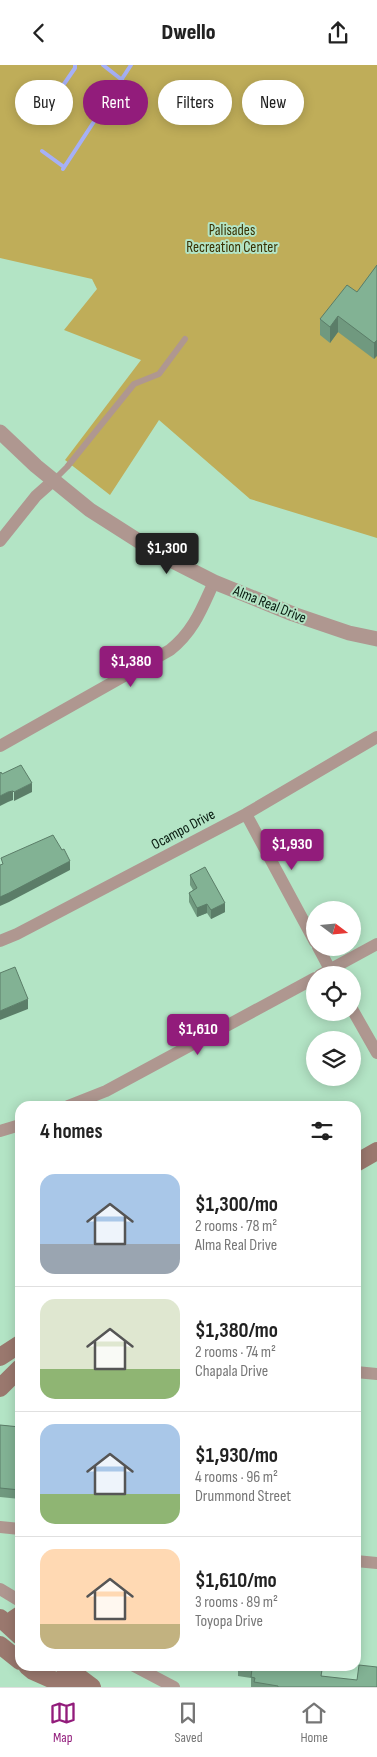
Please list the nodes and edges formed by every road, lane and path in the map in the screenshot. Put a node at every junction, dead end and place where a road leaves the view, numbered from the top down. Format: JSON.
{"nodes":[{"id":1,"x":185,"y":339,"type":"dead end"},
{"id":2,"x":0,"y":432,"type":"edge"},
{"id":3,"x":54,"y":480,"type":"junction"},
{"id":4,"x":0,"y":541,"type":"edge"},
{"id":5,"x":214,"y":582,"type":"junction"},
{"id":6,"x":377,"y":639,"type":"edge"},
{"id":7,"x":377,"y":737,"type":"edge"},
{"id":8,"x":0,"y":746,"type":"edge"},
{"id":9,"x":246,"y":814,"type":"junction"},
{"id":10,"x":306,"y":925,"type":"edge"},
{"id":11,"x":0,"y":941,"type":"edge"},
{"id":12,"x":377,"y":944,"type":"edge"},
{"id":13,"x":340,"y":966,"type":"edge"},
{"id":14,"x":306,"y":983,"type":"edge"},
{"id":15,"x":359,"y":1021,"type":"edge"},
{"id":16,"x":377,"y":1053,"type":"edge"},
{"id":17,"x":81,"y":1101,"type":"edge"},
{"id":18,"x":15,"y":1126,"type":"edge"},
{"id":19,"x":0,"y":1131,"type":"edge"},
{"id":20,"x":377,"y":1151,"type":"edge"},
{"id":21,"x":361,"y":1160,"type":"edge"},
{"id":22,"x":15,"y":1347,"type":"edge"},
{"id":23,"x":0,"y":1357,"type":"edge"},
{"id":24,"x":361,"y":1372,"type":"edge"},
{"id":25,"x":15,"y":1373,"type":"edge"},
{"id":26,"x":377,"y":1374,"type":"edge"},
{"id":27,"x":0,"y":1388,"type":"edge"},
{"id":28,"x":0,"y":1527,"type":"edge"},
{"id":29,"x":15,"y":1528,"type":"edge"},
{"id":30,"x":361,"y":1561,"type":"edge"},
{"id":31,"x":377,"y":1563,"type":"edge"},
{"id":32,"x":0,"y":1589,"type":"edge"},
{"id":33,"x":15,"y":1598,"type":"edge"},
{"id":34,"x":0,"y":1618,"type":"edge"},
{"id":35,"x":15,"y":1618,"type":"edge"},
{"id":36,"x":15,"y":1630,"type":"edge"},
{"id":37,"x":15,"y":1632,"type":"edge"},
{"id":38,"x":0,"y":1645,"type":"edge"},
{"id":39,"x":15,"y":1657,"type":"edge"},
{"id":40,"x":33,"y":1671,"type":"edge"},
{"id":41,"x":71,"y":1671,"type":"edge"},
{"id":42,"x":144,"y":1671,"type":"edge"},
{"id":43,"x":73,"y":1687,"type":"edge"},
{"id":44,"x":92,"y":1687,"type":"edge"},
{"id":45,"x":174,"y":1687,"type":"edge"}],
"edges":[{"from":1,"to":3,"type":"lane"},
{"from":2,"to":3,"type":"street","name":"Alma Real Drive"},
{"from":3,"to":4,"type":"street"},
{"from":3,"to":5,"type":"street","name":"Alma Real Drive"},
{"from":5,"to":6,"type":"street","name":"Alma Real Drive"},
{"from":5,"to":8,"type":"street"},
{"from":7,"to":9,"type":"street","name":"Ocampo Drive"},
{"from":9,"to":10,"type":"street"},
{"from":9,"to":11,"type":"street","name":"Ocampo Drive"},
{"from":12,"to":13,"type":"street"},
{"from":14,"to":17,"type":"street"},
{"from":15,"to":16,"type":"street"},
{"from":18,"to":19,"type":"street"},
{"from":20,"to":21,"type":"main road"},
{"from":22,"to":23,"type":"main road"},
{"from":24,"to":26,"type":"street"},
{"from":25,"to":27,"type":"main road"},
{"from":28,"to":29,"type":"street"},
{"from":30,"to":31,"type":"street"},
{"from":32,"to":33,"type":"street"},
{"from":34,"to":37,"type":"main road"},
{"from":35,"to":36,"type":"main road"},
{"from":38,"to":39,"type":"main road"},
{"from":40,"to":43,"type":"main road"},
{"from":41,"to":44,"type":"main road"},
{"from":42,"to":45,"type":"street"}]}
